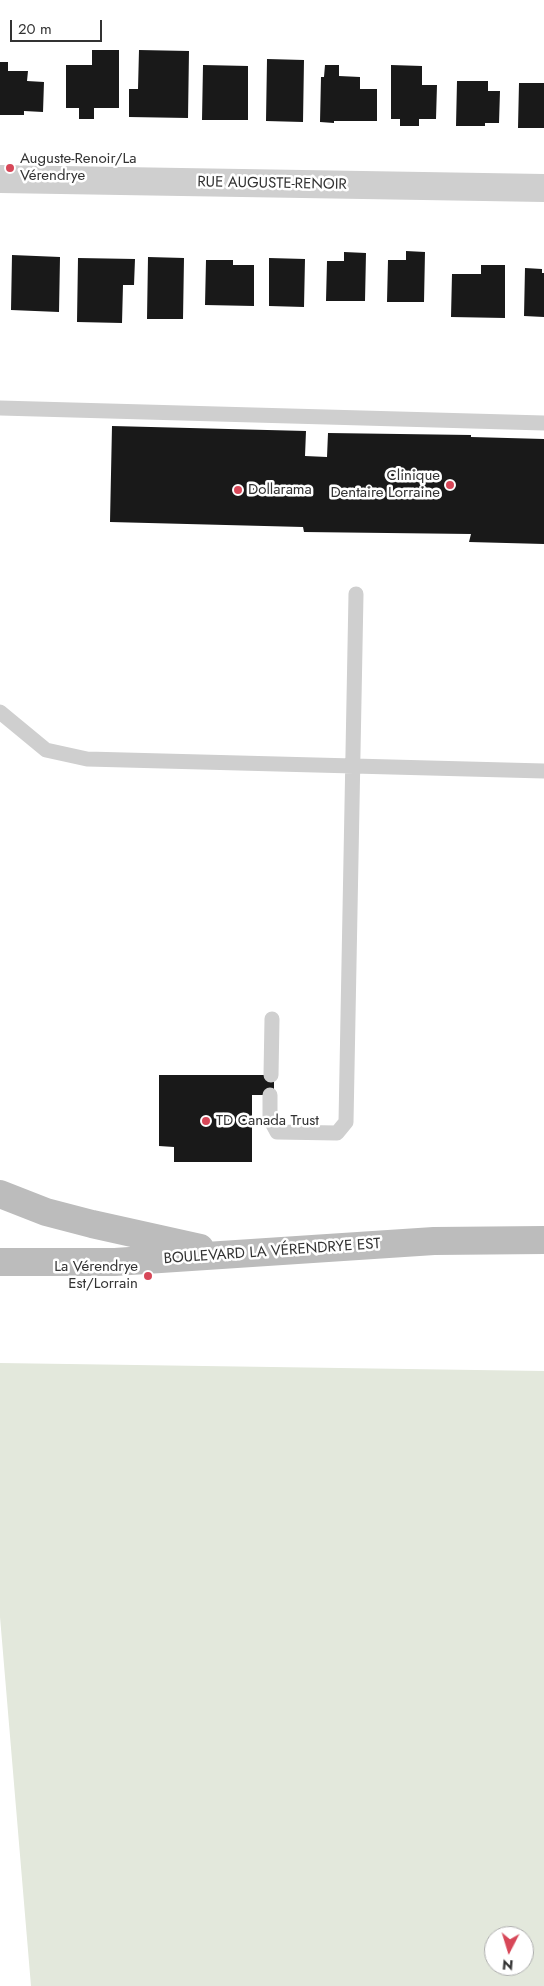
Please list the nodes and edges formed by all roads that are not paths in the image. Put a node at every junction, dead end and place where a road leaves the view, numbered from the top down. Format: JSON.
{"nodes":[{"id":1,"x":0,"y":179,"type":"edge"},
{"id":2,"x":544,"y":188,"type":"edge"},
{"id":3,"x":0,"y":408,"type":"edge"},
{"id":4,"x":544,"y":423,"type":"edge"},
{"id":5,"x":356,"y":594,"type":"dead end"},
{"id":6,"x":0,"y":712,"type":"edge"},
{"id":7,"x":354,"y":766,"type":"junction"},
{"id":8,"x":544,"y":771,"type":"edge"},
{"id":9,"x":272,"y":1019,"type":"dead end"},
{"id":10,"x":271,"y":1075,"type":"dead end"},
{"id":11,"x":270,"y":1095,"type":"dead end"},
{"id":12,"x":0,"y":1194,"type":"edge"},
{"id":13,"x":544,"y":1240,"type":"edge"},
{"id":14,"x":228,"y":1254,"type":"junction"},
{"id":15,"x":0,"y":1262,"type":"edge"}],
"edges":[{"from":1,"to":2,"type":"street","name":"RUE AUGUSTE-RENOIR"},
{"from":3,"to":4,"type":"lane"},
{"from":5,"to":7,"type":"lane"},
{"from":6,"to":7,"type":"lane"},
{"from":7,"to":8,"type":"lane"},
{"from":7,"to":11,"type":"lane"},
{"from":9,"to":10,"type":"lane"},
{"from":12,"to":14,"type":"street"},
{"from":13,"to":14,"type":"street","name":"BOULEVARD LA VÉRENDRYE EST"},
{"from":14,"to":15,"type":"street","name":"BOULEVARD LA VÉRENDRYE EST"}]}
